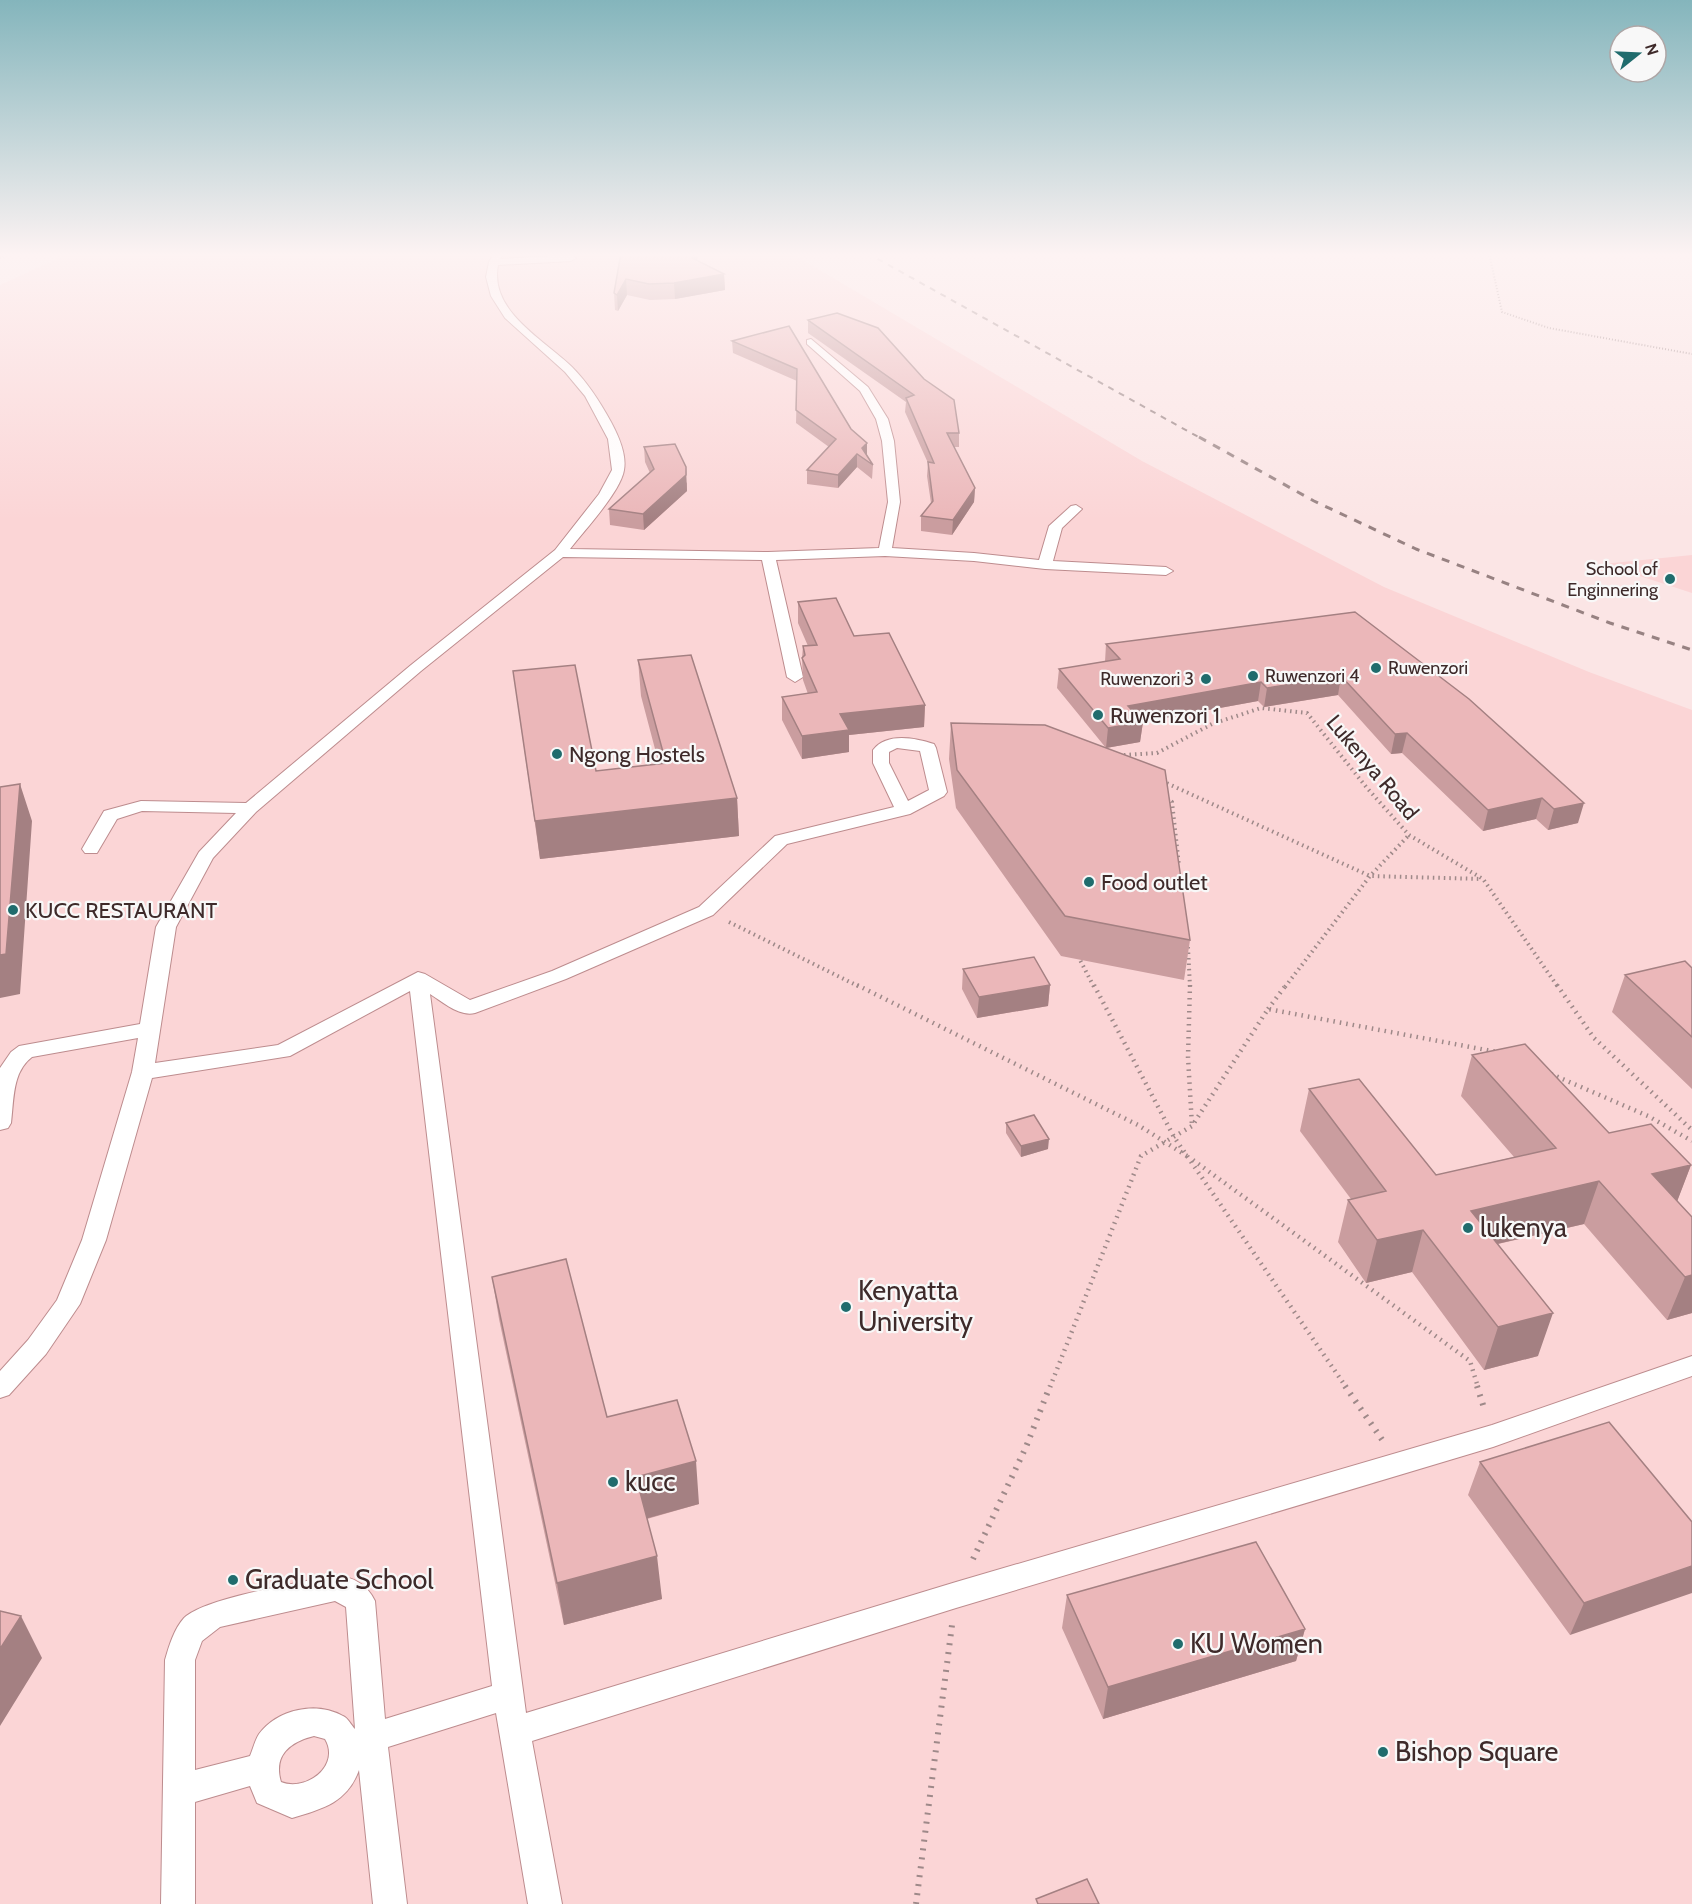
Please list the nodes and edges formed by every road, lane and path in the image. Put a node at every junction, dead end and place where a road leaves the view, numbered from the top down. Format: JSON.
{"nodes":[{"id":1,"x":538,"y":342,"type":"edge"},
{"id":2,"x":811,"y":342,"type":"dead end"},
{"id":3,"x":1625,"y":342,"type":"edge"},
{"id":4,"x":1692,"y":354,"type":"edge"},
{"id":5,"x":1076,"y":509,"type":"dead end"},
{"id":6,"x":885,"y":552,"type":"junction"},
{"id":7,"x":560,"y":553,"type":"junction"},
{"id":8,"x":768,"y":556,"type":"junction"},
{"id":9,"x":1045,"y":565,"type":"junction"},
{"id":10,"x":1166,"y":571,"type":"dead end"},
{"id":11,"x":795,"y":677,"type":"dead end"},
{"id":12,"x":1128,"y":762,"type":"edge"},
{"id":13,"x":1154,"y":778,"type":"edge"},
{"id":14,"x":1164,"y":795,"type":"edge"},
{"id":15,"x":250,"y":808,"type":"junction"},
{"id":16,"x":904,"y":810,"type":"dead end"},
{"id":17,"x":1409,"y":835,"type":"junction"},
{"id":18,"x":91,"y":849,"type":"dead end"},
{"id":19,"x":1179,"y":870,"type":"edge"},
{"id":20,"x":1370,"y":876,"type":"junction"},
{"id":21,"x":1483,"y":879,"type":"junction"},
{"id":22,"x":706,"y":911,"type":"junction"},
{"id":23,"x":1187,"y":938,"type":"edge"},
{"id":24,"x":1076,"y":951,"type":"edge"},
{"id":25,"x":418,"y":978,"type":"junction"},
{"id":26,"x":1268,"y":1009,"type":"junction"},
{"id":27,"x":150,"y":1029,"type":"junction"},
{"id":28,"x":1501,"y":1053,"type":"edge"},
{"id":29,"x":1542,"y":1069,"type":"edge"},
{"id":30,"x":143,"y":1072,"type":"junction"},
{"id":31,"x":0,"y":1123,"type":"edge"},
{"id":32,"x":1192,"y":1126,"type":"junction"},
{"id":33,"x":1692,"y":1130,"type":"edge"},
{"id":34,"x":1174,"y":1137,"type":"junction"},
{"id":35,"x":1692,"y":1141,"type":"edge"},
{"id":36,"x":1165,"y":1143,"type":"junction"},
{"id":37,"x":1188,"y":1157,"type":"junction"},
{"id":38,"x":1692,"y":1366,"type":"edge"},
{"id":39,"x":0,"y":1388,"type":"edge"},
{"id":40,"x":1493,"y":1436,"type":"junction"},
{"id":41,"x":1399,"y":1464,"type":"junction"},
{"id":42,"x":956,"y":1595,"type":"junction"},
{"id":43,"x":508,"y":1695,"type":"junction"},
{"id":44,"x":515,"y":1731,"type":"junction"},
{"id":45,"x":359,"y":1742,"type":"junction"},
{"id":46,"x":261,"y":1768,"type":"junction"},
{"id":47,"x":180,"y":1790,"type":"junction"},
{"id":48,"x":178,"y":1904,"type":"edge"},
{"id":49,"x":390,"y":1904,"type":"edge"},
{"id":50,"x":545,"y":1904,"type":"edge"},
{"id":51,"x":916,"y":1904,"type":"edge"}],
"edges":[{"from":1,"to":7,"type":"lane"},
{"from":2,"to":6,"type":"lane"},
{"from":3,"to":4,"type":"path"},
{"from":5,"to":9,"type":"lane"},
{"from":6,"to":8,"type":"lane"},
{"from":6,"to":9,"type":"lane"},
{"from":7,"to":8,"type":"lane"},
{"from":7,"to":15,"type":"lane"},
{"from":8,"to":11,"type":"lane"},
{"from":9,"to":10,"type":"lane"},
{"from":12,"to":17,"type":"path","name":"Lukenya Road"},
{"from":13,"to":20,"type":"path"},
{"from":14,"to":19,"type":"path"},
{"from":15,"to":18,"type":"lane"},
{"from":15,"to":27,"type":"lane"},
{"from":16,"to":22,"type":"lane"},
{"from":17,"to":20,"type":"path"},
{"from":17,"to":21,"type":"path","name":"Lukenya Road"},
{"from":20,"to":21,"type":"path"},
{"from":20,"to":26,"type":"path"},
{"from":21,"to":33,"type":"path","name":"Lukenya Road"},
{"from":22,"to":25,"type":"lane"},
{"from":22,"to":36,"type":"path"},
{"from":23,"to":32,"type":"path"},
{"from":24,"to":34,"type":"path"},
{"from":25,"to":30,"type":"lane"},
{"from":25,"to":43,"type":"lane"},
{"from":26,"to":28,"type":"path"},
{"from":26,"to":32,"type":"path"},
{"from":27,"to":30,"type":"lane"},
{"from":27,"to":31,"type":"lane"},
{"from":29,"to":35,"type":"path"},
{"from":30,"to":39,"type":"lane"},
{"from":32,"to":34,"type":"path"},
{"from":34,"to":36,"type":"path"},
{"from":34,"to":37,"type":"path"},
{"from":36,"to":37,"type":"path"},
{"from":36,"to":42,"type":"path"},
{"from":37,"to":40,"type":"path"},
{"from":37,"to":41,"type":"path"},
{"from":38,"to":40,"type":"lane"},
{"from":40,"to":41,"type":"lane"},
{"from":41,"to":42,"type":"lane"},
{"from":42,"to":44,"type":"lane"},
{"from":42,"to":51,"type":"path"},
{"from":43,"to":44,"type":"lane"},
{"from":43,"to":45,"type":"lane"},
{"from":44,"to":50,"type":"lane"},
{"from":45,"to":46,"type":"lane"},
{"from":45,"to":46,"type":"lane"},
{"from":45,"to":47,"type":"lane"},
{"from":45,"to":49,"type":"lane"},
{"from":46,"to":47,"type":"lane"},
{"from":47,"to":48,"type":"lane"}]}
